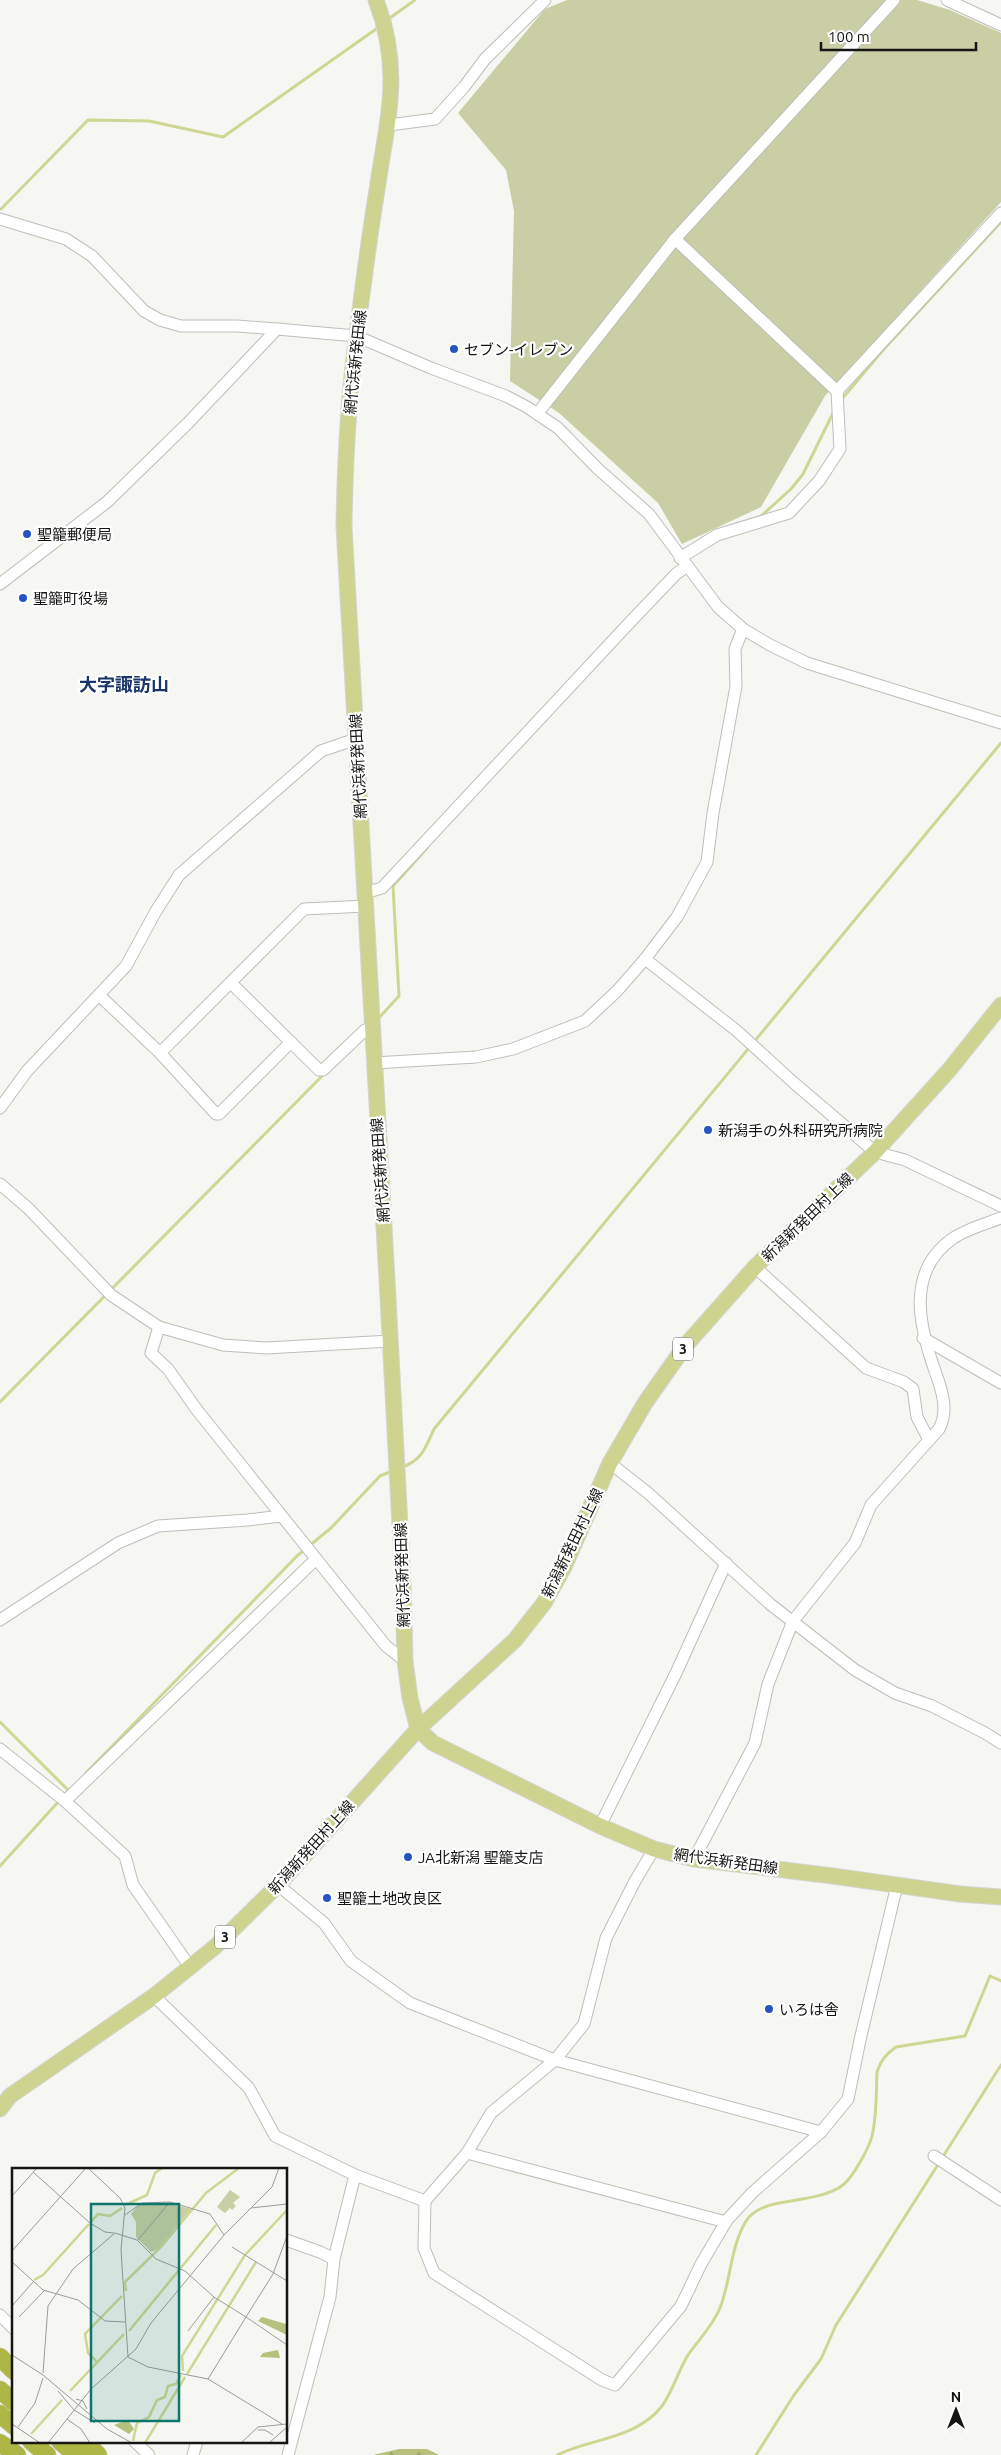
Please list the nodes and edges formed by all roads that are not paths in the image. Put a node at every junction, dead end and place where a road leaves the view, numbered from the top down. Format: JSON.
{"nodes":[{"id":1,"x":376,"y":0,"type":"edge"},
{"id":2,"x":545,"y":0,"type":"edge"},
{"id":3,"x":894,"y":0,"type":"edge"},
{"id":4,"x":947,"y":0,"type":"edge"},
{"id":5,"x":1001,"y":25,"type":"edge"},
{"id":6,"x":389,"y":125,"type":"junction"},
{"id":7,"x":1001,"y":213,"type":"edge"},
{"id":8,"x":0,"y":220,"type":"edge"},
{"id":9,"x":675,"y":239,"type":"junction"},
{"id":10,"x":276,"y":329,"type":"junction"},
{"id":11,"x":356,"y":336,"type":"junction"},
{"id":12,"x":837,"y":391,"type":"junction"},
{"id":13,"x":537,"y":414,"type":"junction"},
{"id":14,"x":683,"y":562,"type":"junction"},
{"id":15,"x":0,"y":584,"type":"edge"},
{"id":16,"x":743,"y":628,"type":"junction"},
{"id":17,"x":1001,"y":723,"type":"edge"},
{"id":18,"x":356,"y":739,"type":"junction"},
{"id":19,"x":365,"y":900,"type":"junction"},
{"id":20,"x":645,"y":959,"type":"junction"},
{"id":21,"x":230,"y":983,"type":"junction"},
{"id":22,"x":100,"y":996,"type":"junction"},
{"id":23,"x":1001,"y":1005,"type":"edge"},
{"id":24,"x":372,"y":1029,"type":"junction"},
{"id":25,"x":291,"y":1042,"type":"junction"},
{"id":26,"x":160,"y":1053,"type":"junction"},
{"id":27,"x":374,"y":1063,"type":"junction"},
{"id":28,"x":0,"y":1108,"type":"edge"},
{"id":29,"x":875,"y":1152,"type":"junction"},
{"id":30,"x":0,"y":1184,"type":"edge"},
{"id":31,"x":1001,"y":1206,"type":"edge"},
{"id":32,"x":1001,"y":1218,"type":"edge"},
{"id":33,"x":755,"y":1268,"type":"junction"},
{"id":34,"x":159,"y":1327,"type":"junction"},
{"id":35,"x":923,"y":1338,"type":"junction"},
{"id":36,"x":390,"y":1341,"type":"junction"},
{"id":37,"x":1001,"y":1383,"type":"edge"},
{"id":38,"x":928,"y":1440,"type":"junction"},
{"id":39,"x":610,"y":1463,"type":"junction"},
{"id":40,"x":281,"y":1516,"type":"junction"},
{"id":41,"x":316,"y":1559,"type":"junction"},
{"id":42,"x":726,"y":1563,"type":"junction"},
{"id":43,"x":0,"y":1620,"type":"edge"},
{"id":44,"x":793,"y":1621,"type":"junction"},
{"id":45,"x":405,"y":1661,"type":"junction"},
{"id":46,"x":418,"y":1729,"type":"junction"},
{"id":47,"x":1001,"y":1743,"type":"edge"},
{"id":48,"x":0,"y":1749,"type":"edge"},
{"id":49,"x":65,"y":1801,"type":"junction"},
{"id":50,"x":600,"y":1826,"type":"junction"},
{"id":51,"x":654,"y":1849,"type":"junction"},
{"id":52,"x":694,"y":1859,"type":"junction"},
{"id":53,"x":278,"y":1885,"type":"junction"},
{"id":54,"x":897,"y":1885,"type":"junction"},
{"id":55,"x":1001,"y":1897,"type":"edge"},
{"id":56,"x":190,"y":1967,"type":"junction"},
{"id":57,"x":154,"y":1996,"type":"junction"},
{"id":58,"x":556,"y":2060,"type":"junction"},
{"id":59,"x":0,"y":2109,"type":"edge"},
{"id":60,"x":821,"y":2132,"type":"junction"},
{"id":61,"x":467,"y":2153,"type":"junction"},
{"id":62,"x":934,"y":2156,"type":"dead end"},
{"id":63,"x":355,"y":2174,"type":"junction"},
{"id":64,"x":1001,"y":2200,"type":"edge"},
{"id":65,"x":425,"y":2201,"type":"junction"},
{"id":66,"x":726,"y":2222,"type":"junction"},
{"id":67,"x":288,"y":2241,"type":"edge"},
{"id":68,"x":334,"y":2259,"type":"junction"},
{"id":69,"x":0,"y":2315,"type":"edge"},
{"id":70,"x":12,"y":2327,"type":"edge"},
{"id":71,"x":0,"y":2357,"type":"edge"},
{"id":72,"x":12,"y":2369,"type":"edge"},
{"id":73,"x":0,"y":2390,"type":"edge"},
{"id":74,"x":12,"y":2400,"type":"edge"},
{"id":75,"x":0,"y":2414,"type":"edge"},
{"id":76,"x":12,"y":2424,"type":"edge"},
{"id":77,"x":32,"y":2442,"type":"edge"},
{"id":78,"x":61,"y":2442,"type":"edge"},
{"id":79,"x":85,"y":2442,"type":"edge"},
{"id":80,"x":135,"y":2442,"type":"edge"},
{"id":81,"x":197,"y":2442,"type":"edge"},
{"id":82,"x":0,"y":2443,"type":"edge"},
{"id":83,"x":17,"y":2455,"type":"edge"},
{"id":84,"x":47,"y":2455,"type":"edge"},
{"id":85,"x":76,"y":2455,"type":"edge"},
{"id":86,"x":98,"y":2455,"type":"edge"},
{"id":87,"x":149,"y":2455,"type":"edge"},
{"id":88,"x":192,"y":2455,"type":"edge"},
{"id":89,"x":288,"y":2455,"type":"edge"}],
"edges":[{"from":1,"to":6,"type":"main road","name":"網代浜新発田線"},
{"from":2,"to":6,"type":"street"},
{"from":3,"to":9,"type":"street"},
{"from":4,"to":5,"type":"street"},
{"from":6,"to":11,"type":"main road","name":"網代浜新発田線"},
{"from":7,"to":12,"type":"street"},
{"from":8,"to":10,"type":"street"},
{"from":9,"to":12,"type":"street"},
{"from":9,"to":13,"type":"street"},
{"from":10,"to":11,"type":"street"},
{"from":10,"to":15,"type":"street"},
{"from":11,"to":13,"type":"street"},
{"from":11,"to":18,"type":"main road","name":"網代浜新発田線"},
{"from":12,"to":14,"type":"street"},
{"from":13,"to":14,"type":"street"},
{"from":14,"to":16,"type":"street"},
{"from":14,"to":19,"type":"street"},
{"from":16,"to":17,"type":"street"},
{"from":16,"to":20,"type":"street"},
{"from":18,"to":19,"type":"main road","name":"網代浜新発田線"},
{"from":18,"to":22,"type":"street"},
{"from":19,"to":21,"type":"street"},
{"from":19,"to":24,"type":"main road","name":"網代浜新発田線"},
{"from":20,"to":27,"type":"street"},
{"from":20,"to":29,"type":"street"},
{"from":21,"to":25,"type":"street"},
{"from":21,"to":26,"type":"street"},
{"from":22,"to":26,"type":"street"},
{"from":22,"to":28,"type":"street"},
{"from":23,"to":29,"type":"main road","name":"新潟新発田村上線","number":"3"},
{"from":24,"to":25,"type":"street"},
{"from":24,"to":27,"type":"main road","name":"網代浜新発田線"},
{"from":25,"to":26,"type":"street"},
{"from":27,"to":36,"type":"main road","name":"網代浜新発田線"},
{"from":29,"to":31,"type":"street"},
{"from":29,"to":33,"type":"main road","name":"新潟新発田村上線","number":"3"},
{"from":30,"to":34,"type":"street"},
{"from":32,"to":35,"type":"street"},
{"from":33,"to":38,"type":"street"},
{"from":33,"to":39,"type":"main road","name":"新潟新発田村上線","number":"3"},
{"from":34,"to":36,"type":"street"},
{"from":34,"to":40,"type":"street"},
{"from":35,"to":37,"type":"street"},
{"from":35,"to":38,"type":"street"},
{"from":36,"to":45,"type":"main road","name":"網代浜新発田線"},
{"from":38,"to":44,"type":"street"},
{"from":39,"to":42,"type":"street"},
{"from":39,"to":46,"type":"main road","name":"新潟新発田村上線","number":"3"},
{"from":40,"to":41,"type":"street"},
{"from":40,"to":43,"type":"street"},
{"from":41,"to":45,"type":"street"},
{"from":41,"to":49,"type":"street"},
{"from":42,"to":44,"type":"street"},
{"from":42,"to":50,"type":"street"},
{"from":44,"to":47,"type":"street"},
{"from":44,"to":52,"type":"street"},
{"from":45,"to":46,"type":"main road","name":"網代浜新発田線"},
{"from":46,"to":50,"type":"main road","name":"網代浜新発田線"},
{"from":46,"to":53,"type":"main road","name":"新潟新発田村上線","number":"3"},
{"from":48,"to":49,"type":"street"},
{"from":49,"to":56,"type":"street"},
{"from":50,"to":51,"type":"main road","name":"網代浜新発田線"},
{"from":51,"to":52,"type":"main road","name":"網代浜新発田線"},
{"from":51,"to":58,"type":"street"},
{"from":52,"to":54,"type":"main road","name":"網代浜新発田線"},
{"from":53,"to":56,"type":"main road","name":"新潟新発田村上線","number":"3"},
{"from":53,"to":58,"type":"street"},
{"from":54,"to":55,"type":"main road","name":"網代浜新発田線"},
{"from":54,"to":60,"type":"street"},
{"from":56,"to":57,"type":"main road","name":"新潟新発田村上線","number":"3"},
{"from":57,"to":59,"type":"main road","name":"新潟新発田村上線","number":"3"},
{"from":57,"to":63,"type":"street"},
{"from":58,"to":60,"type":"street"},
{"from":58,"to":61,"type":"street"},
{"from":60,"to":66,"type":"street"},
{"from":61,"to":65,"type":"street"},
{"from":61,"to":66,"type":"street"},
{"from":62,"to":64,"type":"street"},
{"from":63,"to":65,"type":"street"},
{"from":63,"to":68,"type":"street"},
{"from":65,"to":66,"type":"street"},
{"from":67,"to":68,"type":"street"},
{"from":68,"to":89,"type":"street"},
{"from":69,"to":70,"type":"street"},
{"from":71,"to":72,"type":"highway"},
{"from":73,"to":74,"type":"highway"},
{"from":75,"to":76,"type":"highway"},
{"from":77,"to":84,"type":"highway"},
{"from":78,"to":85,"type":"highway"},
{"from":79,"to":86,"type":"highway"},
{"from":80,"to":87,"type":"street"},
{"from":81,"to":88,"type":"street"},
{"from":82,"to":83,"type":"highway"}]}
